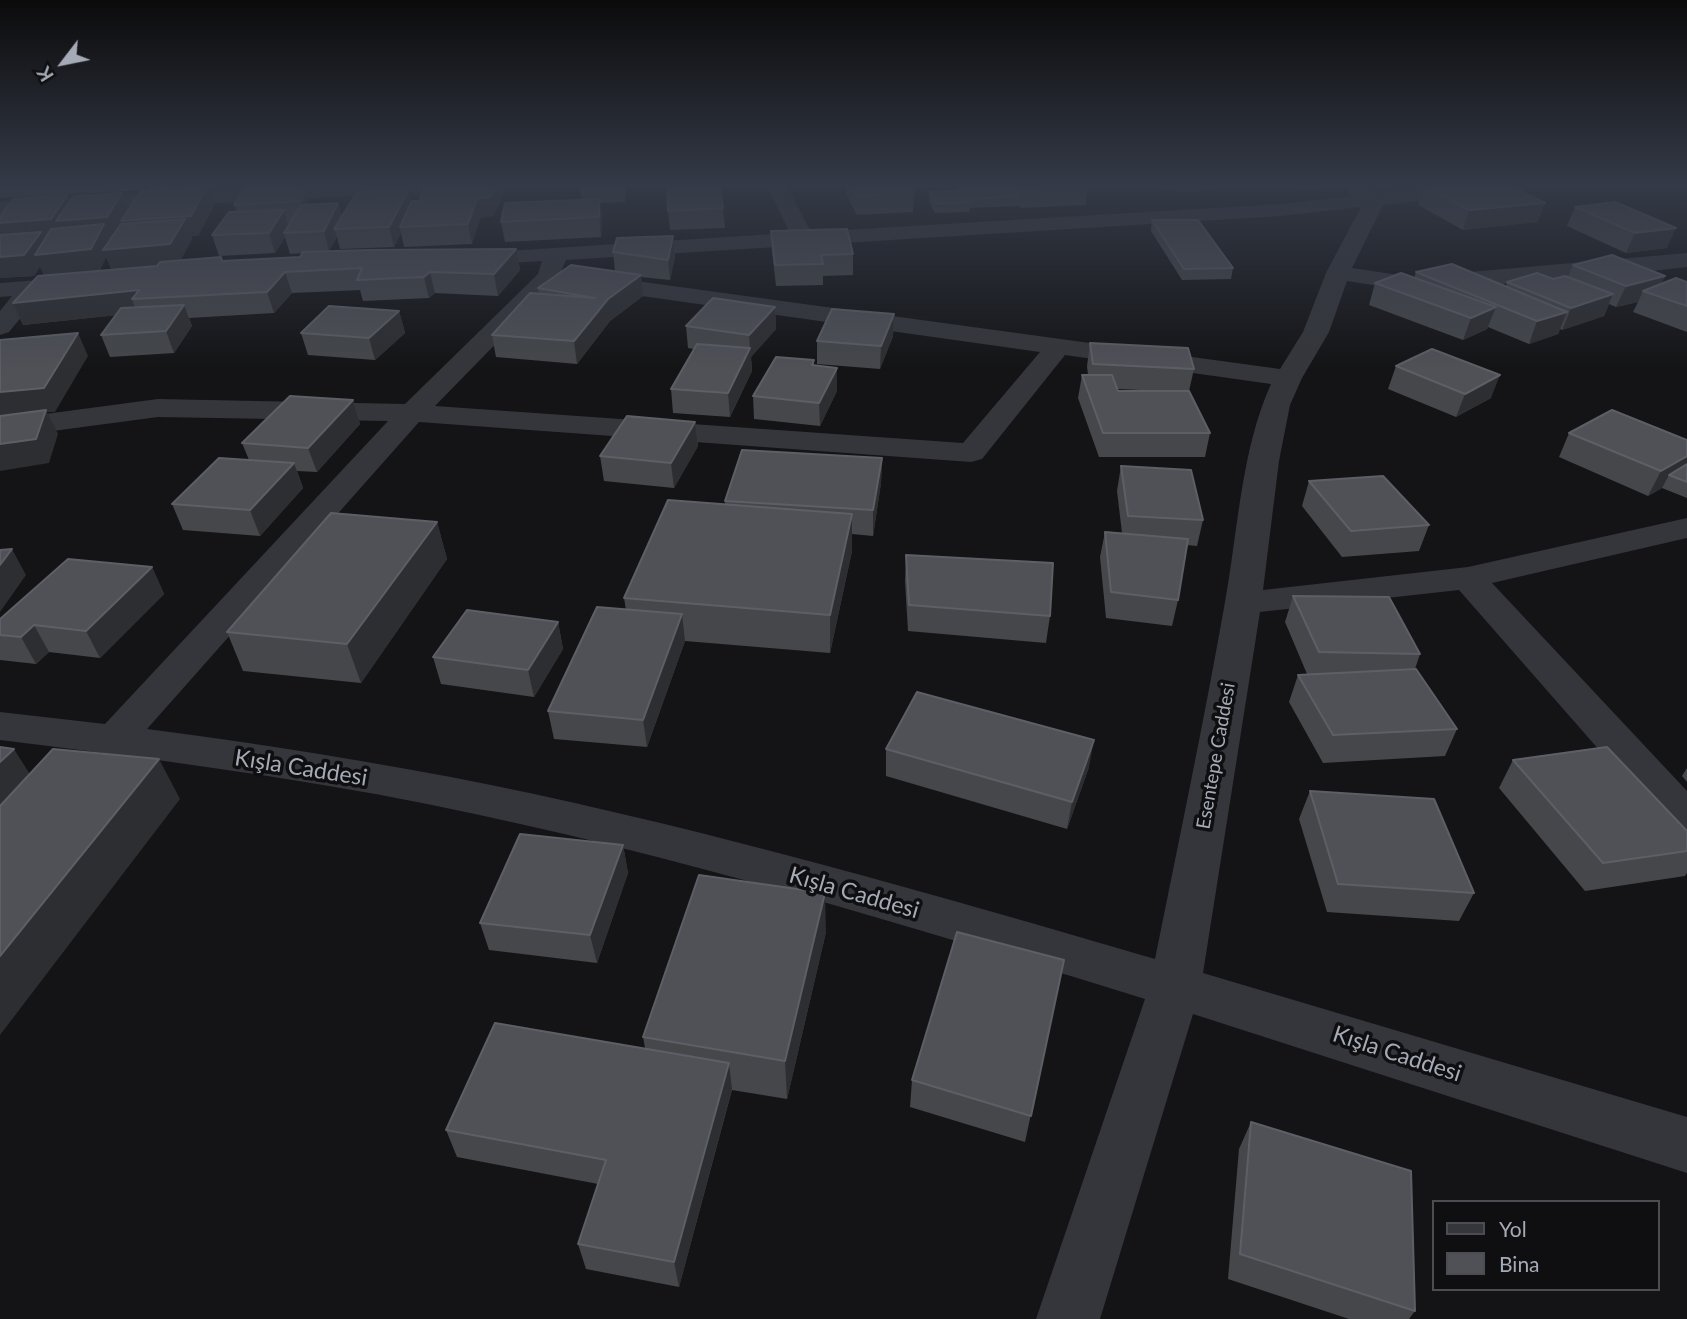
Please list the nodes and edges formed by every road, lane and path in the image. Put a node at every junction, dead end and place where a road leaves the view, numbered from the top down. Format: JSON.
{"nodes":[{"id":1,"x":720,"y":248,"type":"edge"},
{"id":2,"x":1346,"y":248,"type":"edge"},
{"id":3,"x":448,"y":260,"type":"edge"},
{"id":4,"x":1687,"y":260,"type":"edge"},
{"id":5,"x":552,"y":265,"type":"junction"},
{"id":6,"x":1608,"y":269,"type":"junction"},
{"id":7,"x":1338,"y":273,"type":"junction"},
{"id":8,"x":102,"y":283,"type":"edge"},
{"id":9,"x":1653,"y":286,"type":"edge"},
{"id":10,"x":33,"y":287,"type":"junction"},
{"id":11,"x":0,"y":290,"type":"edge"},
{"id":12,"x":0,"y":327,"type":"edge"},
{"id":13,"x":1057,"y":348,"type":"junction"},
{"id":14,"x":1289,"y":377,"type":"junction"},
{"id":15,"x":412,"y":413,"type":"junction"},
{"id":16,"x":0,"y":429,"type":"edge"},
{"id":17,"x":1687,"y":528,"type":"edge"},
{"id":18,"x":1468,"y":578,"type":"junction"},
{"id":19,"x":1243,"y":603,"type":"junction"},
{"id":20,"x":0,"y":726,"type":"edge"},
{"id":21,"x":115,"y":739,"type":"junction"},
{"id":22,"x":1687,"y":820,"type":"edge"},
{"id":23,"x":1176,"y":984,"type":"junction"},
{"id":24,"x":1687,"y":1145,"type":"edge"},
{"id":25,"x":1068,"y":1319,"type":"edge"}],
"edges":[{"from":1,"to":5,"type":"street"},
{"from":2,"to":7,"type":"street","name":"Esentepe Caddesi"},
{"from":3,"to":5,"type":"street"},
{"from":4,"to":6,"type":"street"},
{"from":5,"to":13,"type":"street"},
{"from":5,"to":15,"type":"street"},
{"from":6,"to":7,"type":"street"},
{"from":6,"to":9,"type":"street"},
{"from":7,"to":14,"type":"street","name":"Esentepe Caddesi"},
{"from":8,"to":10,"type":"street"},
{"from":10,"to":11,"type":"street"},
{"from":10,"to":12,"type":"street"},
{"from":13,"to":14,"type":"street"},
{"from":13,"to":15,"type":"street"},
{"from":14,"to":19,"type":"street","name":"Esentepe Caddesi"},
{"from":15,"to":16,"type":"street"},
{"from":15,"to":21,"type":"street"},
{"from":17,"to":18,"type":"street"},
{"from":18,"to":19,"type":"street"},
{"from":18,"to":22,"type":"street"},
{"from":19,"to":23,"type":"street","name":"Esentepe Caddesi"},
{"from":20,"to":21,"type":"street","name":"Kışla Caddesi"},
{"from":21,"to":23,"type":"street","name":"Kışla Caddesi"},
{"from":23,"to":24,"type":"street","name":"Kışla Caddesi"},
{"from":23,"to":25,"type":"street","name":"Esentepe Caddesi"}]}
